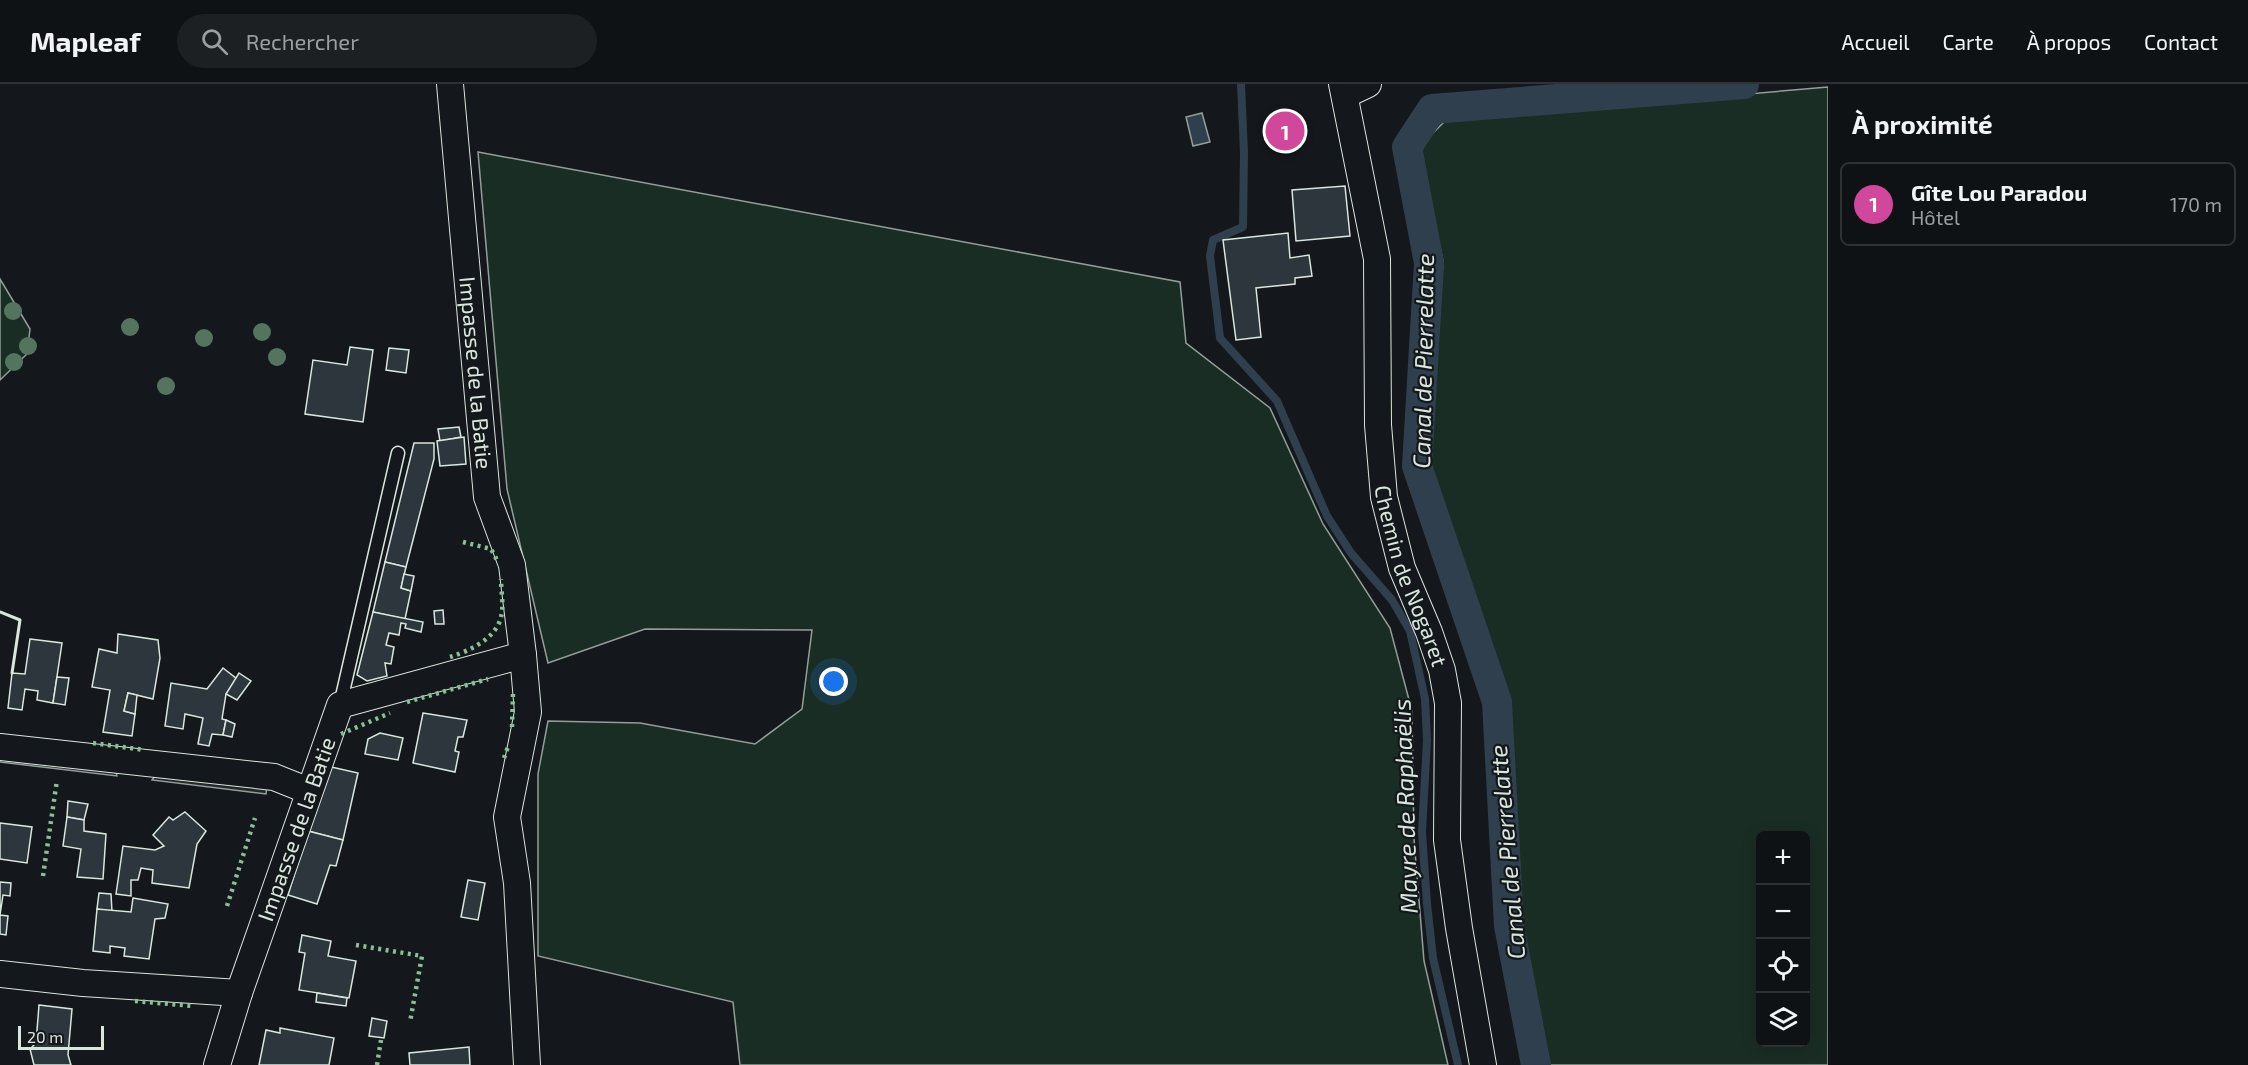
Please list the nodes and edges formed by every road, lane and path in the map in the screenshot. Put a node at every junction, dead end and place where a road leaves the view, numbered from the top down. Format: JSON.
{"nodes":[{"id":1,"x":450,"y":84,"type":"edge"},
{"id":2,"x":1368,"y":84,"type":"edge"},
{"id":3,"x":1343,"y":90,"type":"edge"},
{"id":4,"x":398,"y":453,"type":"dead end"},
{"id":5,"x":523,"y":655,"type":"junction"},
{"id":6,"x":340,"y":705,"type":"junction"},
{"id":7,"x":0,"y":747,"type":"edge"},
{"id":8,"x":309,"y":791,"type":"junction"},
{"id":9,"x":0,"y":974,"type":"edge"},
{"id":10,"x":239,"y":993,"type":"junction"},
{"id":11,"x":217,"y":1065,"type":"edge"},
{"id":12,"x":527,"y":1065,"type":"edge"},
{"id":13,"x":1483,"y":1065,"type":"edge"}],
"edges":[{"from":1,"to":5,"type":"street","name":"Impasse de la Batie"},
{"from":2,"to":3,"type":"street"},
{"from":3,"to":13,"type":"street","name":"Chemin de Nogaret"},
{"from":4,"to":6,"type":"lane"},
{"from":5,"to":6,"type":"street"},
{"from":5,"to":12,"type":"street","name":"Impasse de la Batie"},
{"from":6,"to":8,"type":"street","name":"Impasse de la Batie"},
{"from":7,"to":8,"type":"street"},
{"from":8,"to":10,"type":"street","name":"Impasse de la Batie"},
{"from":9,"to":10,"type":"street"},
{"from":10,"to":11,"type":"street","name":"Impasse de la Batie"}]}
